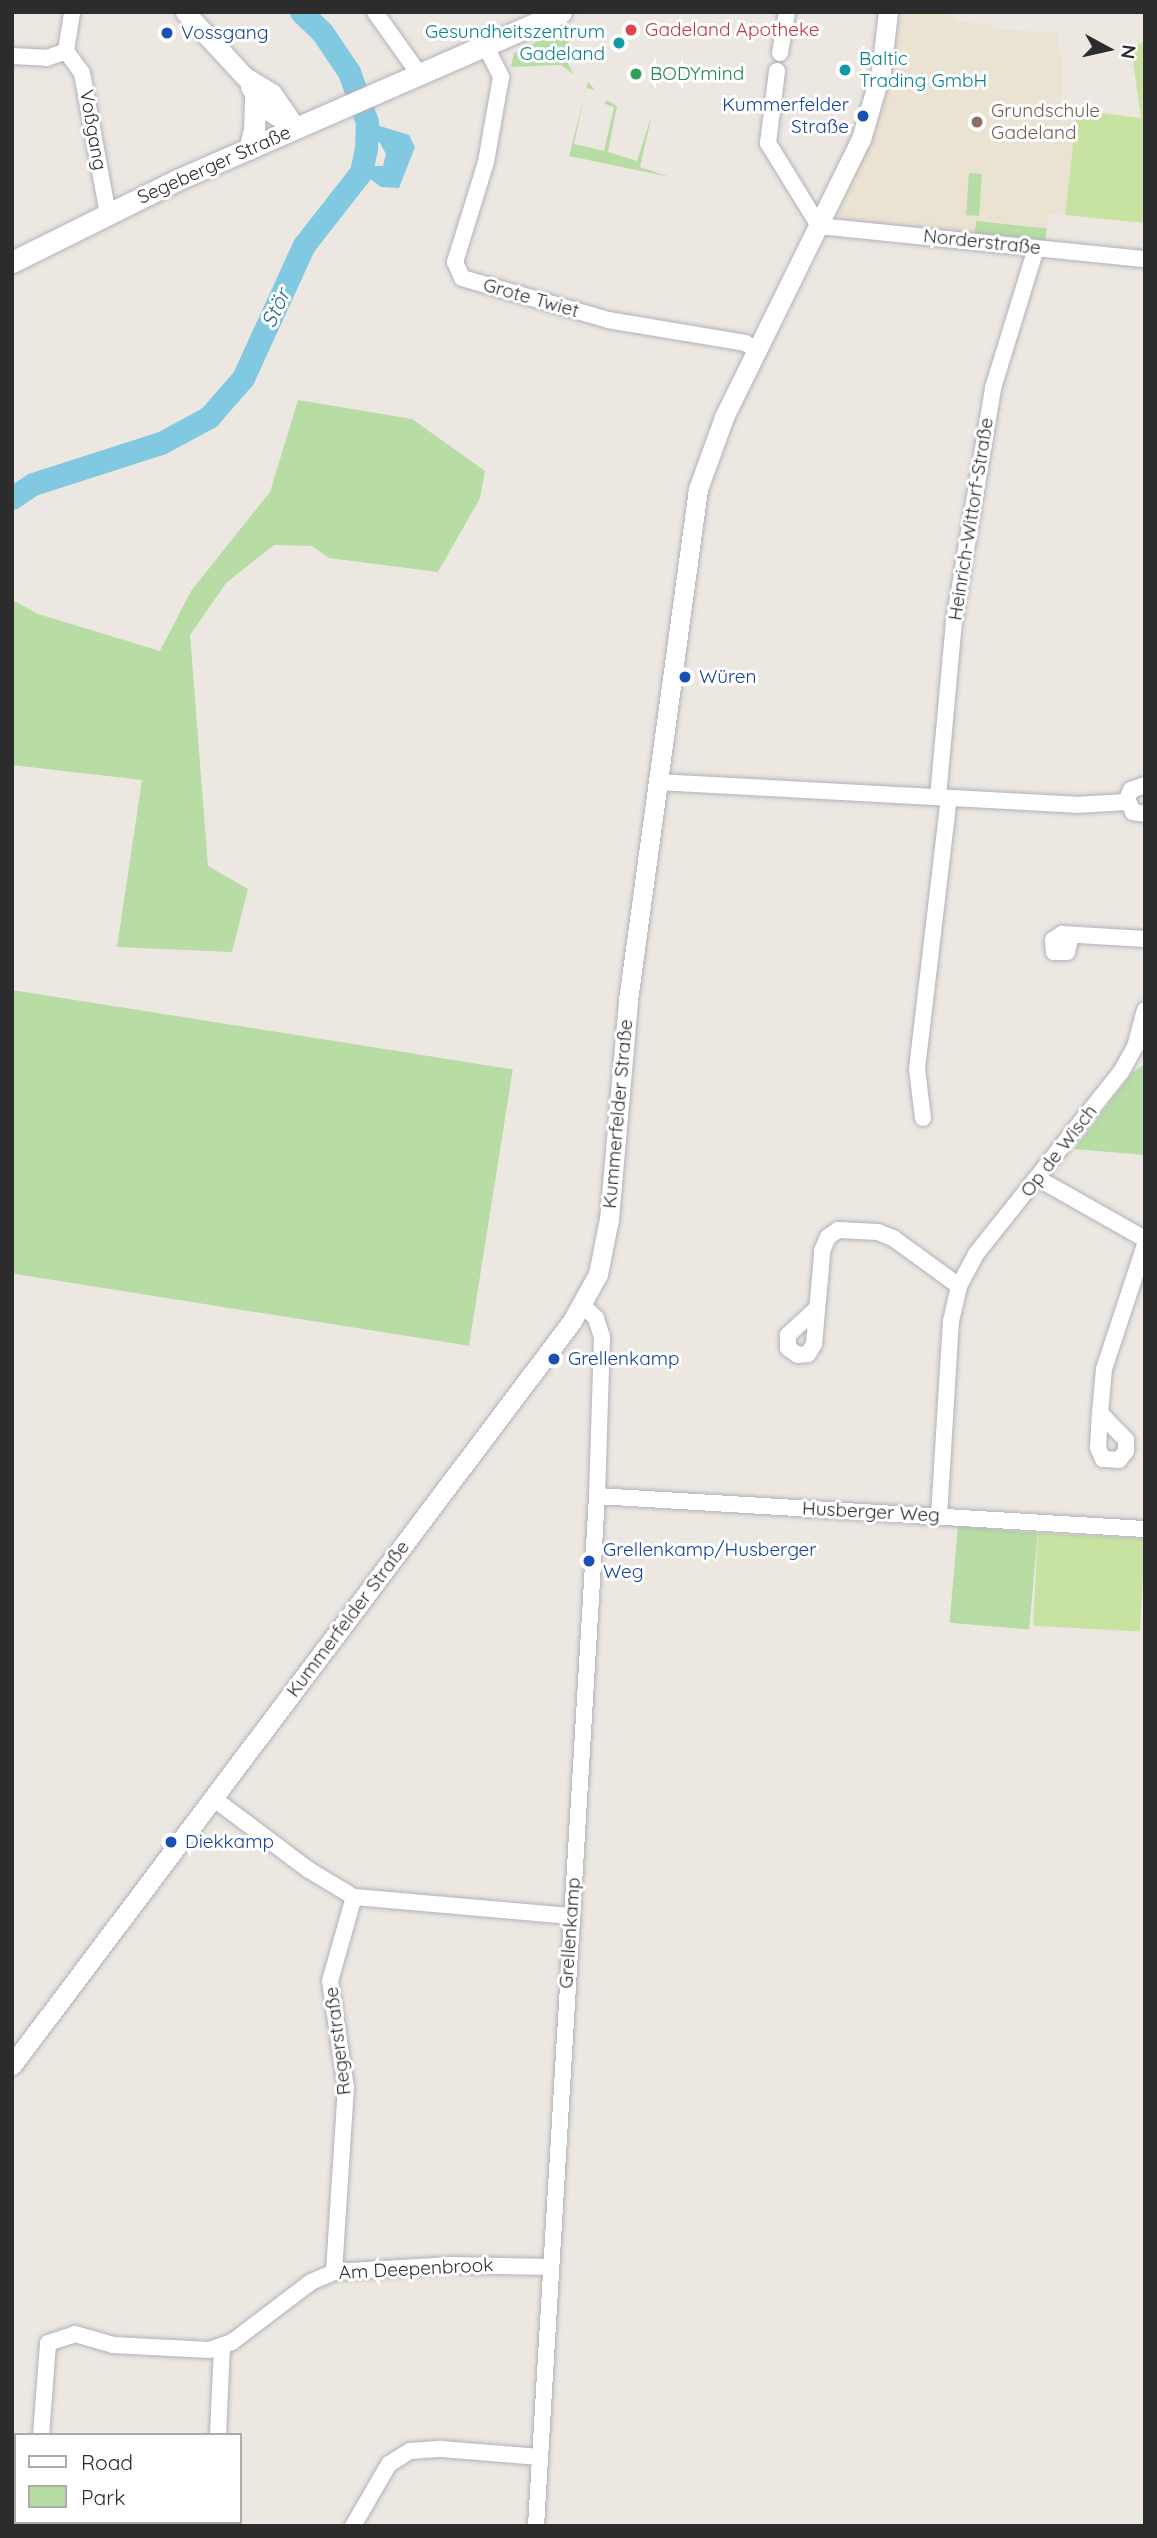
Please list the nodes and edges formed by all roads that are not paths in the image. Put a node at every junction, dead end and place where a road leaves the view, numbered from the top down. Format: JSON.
{"nodes":[{"id":1,"x":72,"y":12,"type":"edge"},
{"id":2,"x":185,"y":12,"type":"edge"},
{"id":3,"x":375,"y":12,"type":"edge"},
{"id":4,"x":561,"y":12,"type":"edge"},
{"id":5,"x":787,"y":12,"type":"edge"},
{"id":6,"x":888,"y":12,"type":"edge"},
{"id":7,"x":485,"y":45,"type":"junction"},
{"id":8,"x":66,"y":51,"type":"junction"},
{"id":9,"x":780,"y":53,"type":"dead end"},
{"id":10,"x":12,"y":57,"type":"edge"},
{"id":11,"x":777,"y":71,"type":"dead end"},
{"id":12,"x":419,"y":74,"type":"junction"},
{"id":13,"x":245,"y":77,"type":"junction"},
{"id":14,"x":255,"y":98,"type":"junction"},
{"id":15,"x":296,"y":128,"type":"junction"},
{"id":16,"x":248,"y":149,"type":"junction"},
{"id":17,"x":108,"y":214,"type":"junction"},
{"id":18,"x":819,"y":226,"type":"junction"},
{"id":19,"x":1036,"y":248,"type":"junction"},
{"id":20,"x":1145,"y":259,"type":"edge"},
{"id":21,"x":12,"y":262,"type":"edge"},
{"id":22,"x":756,"y":349,"type":"junction"},
{"id":23,"x":657,"y":782,"type":"junction"},
{"id":24,"x":1145,"y":785,"type":"edge"},
{"id":25,"x":943,"y":797,"type":"junction"},
{"id":26,"x":1127,"y":802,"type":"junction"},
{"id":27,"x":1145,"y":814,"type":"edge"},
{"id":28,"x":1071,"y":935,"type":"dead end"},
{"id":29,"x":1145,"y":939,"type":"edge"},
{"id":30,"x":1145,"y":1010,"type":"edge"},
{"id":31,"x":1140,"y":1048,"type":"edge"},
{"id":32,"x":923,"y":1118,"type":"dead end"},
{"id":33,"x":1037,"y":1178,"type":"junction"},
{"id":34,"x":1145,"y":1239,"type":"edge"},
{"id":35,"x":1145,"y":1245,"type":"edge"},
{"id":36,"x":959,"y":1286,"type":"junction"},
{"id":37,"x":582,"y":1305,"type":"junction"},
{"id":38,"x":817,"y":1308,"type":"dead end"},
{"id":39,"x":1101,"y":1413,"type":"dead end"},
{"id":40,"x":597,"y":1496,"type":"junction"},
{"id":41,"x":939,"y":1516,"type":"junction"},
{"id":42,"x":1145,"y":1528,"type":"edge"},
{"id":43,"x":213,"y":1798,"type":"junction"},
{"id":44,"x":354,"y":1897,"type":"junction"},
{"id":45,"x":571,"y":1916,"type":"junction"},
{"id":46,"x":12,"y":2066,"type":"edge"},
{"id":47,"x":550,"y":2267,"type":"junction"},
{"id":48,"x":334,"y":2272,"type":"junction"},
{"id":49,"x":222,"y":2347,"type":"junction"},
{"id":50,"x":41,"y":2433,"type":"edge"},
{"id":51,"x":218,"y":2433,"type":"edge"},
{"id":52,"x":540,"y":2457,"type":"junction"},
{"id":53,"x":353,"y":2526,"type":"edge"},
{"id":54,"x":536,"y":2526,"type":"edge"}],
"edges":[{"from":1,"to":8,"type":"street"},
{"from":2,"to":13,"type":"street"},
{"from":3,"to":12,"type":"street"},
{"from":4,"to":7,"type":"main road","name":"Segeberger Straße"},
{"from":5,"to":9,"type":"street"},
{"from":6,"to":18,"type":"street","name":"Kummerfelder Straße"},
{"from":7,"to":12,"type":"main road","name":"Segeberger Straße"},
{"from":7,"to":22,"type":"street","name":"Grote Twiet"},
{"from":8,"to":10,"type":"street"},
{"from":8,"to":17,"type":"street","name":"Voßgang"},
{"from":11,"to":18,"type":"street"},
{"from":12,"to":15,"type":"main road","name":"Segeberger Straße"},
{"from":13,"to":14,"type":"street"},
{"from":13,"to":15,"type":"street"},
{"from":14,"to":15,"type":"street"},
{"from":14,"to":16,"type":"main road"},
{"from":15,"to":16,"type":"main road","name":"Segeberger Straße"},
{"from":16,"to":17,"type":"main road","name":"Segeberger Straße"},
{"from":17,"to":21,"type":"main road","name":"Segeberger Straße"},
{"from":18,"to":19,"type":"street","name":"Norderstraße"},
{"from":18,"to":22,"type":"street","name":"Kummerfelder Straße"},
{"from":19,"to":20,"type":"street","name":"Norderstraße"},
{"from":19,"to":25,"type":"street","name":"Heinrich-Wittorf-Straße"},
{"from":22,"to":23,"type":"street","name":"Kummerfelder Straße"},
{"from":23,"to":25,"type":"street"},
{"from":23,"to":37,"type":"street","name":"Kummerfelder Straße"},
{"from":24,"to":26,"type":"street"},
{"from":25,"to":26,"type":"street"},
{"from":25,"to":32,"type":"street","name":"Heinrich-Wittorf-Straße"},
{"from":26,"to":27,"type":"street"},
{"from":28,"to":29,"type":"street"},
{"from":30,"to":31,"type":"street","name":"Op de Wisch"},
{"from":31,"to":33,"type":"street","name":"Op de Wisch"},
{"from":33,"to":34,"type":"street"},
{"from":33,"to":36,"type":"street","name":"Op de Wisch"},
{"from":35,"to":39,"type":"street"},
{"from":36,"to":38,"type":"street"},
{"from":36,"to":41,"type":"street","name":"Op de Wisch"},
{"from":37,"to":40,"type":"street","name":"Grellenkamp"},
{"from":37,"to":43,"type":"street","name":"Kummerfelder Straße"},
{"from":40,"to":41,"type":"street","name":"Husberger Weg"},
{"from":40,"to":45,"type":"street","name":"Grellenkamp"},
{"from":41,"to":42,"type":"street","name":"Husberger Weg"},
{"from":43,"to":44,"type":"street"},
{"from":43,"to":46,"type":"street","name":"Kummerfelder Straße"},
{"from":44,"to":45,"type":"street"},
{"from":44,"to":48,"type":"street","name":"Regerstraße"},
{"from":45,"to":47,"type":"street","name":"Grellenkamp"},
{"from":47,"to":48,"type":"street","name":"Am Deepenbrook"},
{"from":47,"to":52,"type":"street","name":"Grellenkamp"},
{"from":48,"to":49,"type":"street","name":"Am Deepenbrook"},
{"from":49,"to":50,"type":"street"},
{"from":49,"to":51,"type":"street"},
{"from":52,"to":53,"type":"street"},
{"from":52,"to":54,"type":"street","name":"Grellenkamp"}]}
